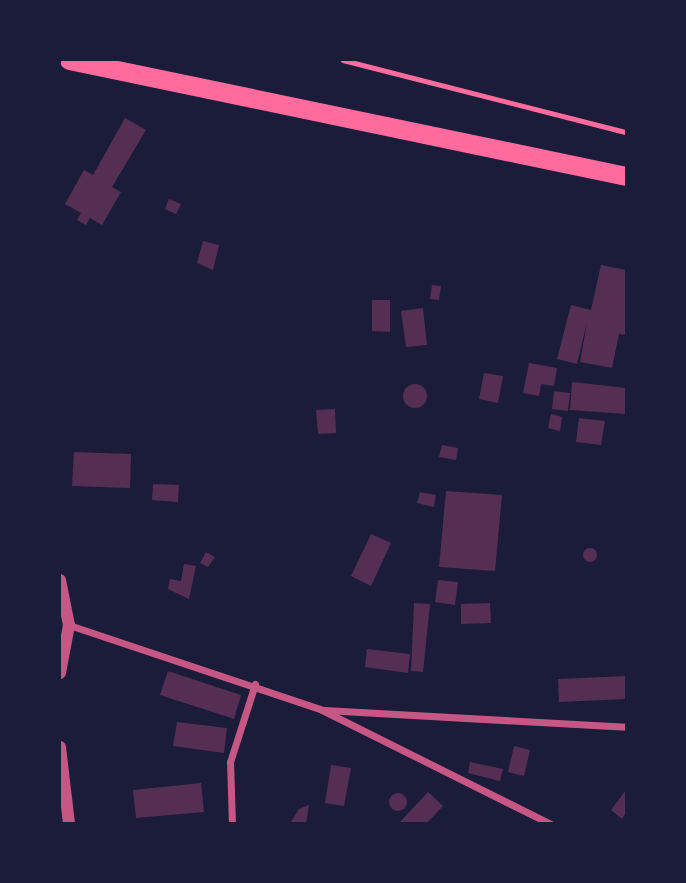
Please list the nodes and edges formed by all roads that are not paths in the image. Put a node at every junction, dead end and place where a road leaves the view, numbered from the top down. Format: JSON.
{"nodes":[{"id":1,"x":69,"y":60,"type":"edge"},
{"id":2,"x":626,"y":176,"type":"edge"},
{"id":3,"x":60,"y":579,"type":"edge"},
{"id":4,"x":69,"y":625,"type":"junction"},
{"id":5,"x":60,"y":673,"type":"edge"},
{"id":6,"x":256,"y":684,"type":"junction"},
{"id":7,"x":320,"y":709,"type":"junction"},
{"id":8,"x":626,"y":727,"type":"edge"},
{"id":9,"x":60,"y":747,"type":"edge"},
{"id":10,"x":69,"y":824,"type":"edge"},
{"id":11,"x":232,"y":824,"type":"edge"},
{"id":12,"x":551,"y":824,"type":"edge"}],
"edges":[{"from":1,"to":2,"type":"highway"},
{"from":3,"to":4,"type":"street"},
{"from":4,"to":5,"type":"street"},
{"from":4,"to":6,"type":"street"},
{"from":6,"to":7,"type":"street"},
{"from":6,"to":11,"type":"street"},
{"from":7,"to":8,"type":"street"},
{"from":7,"to":12,"type":"street"},
{"from":9,"to":10,"type":"street"}]}
